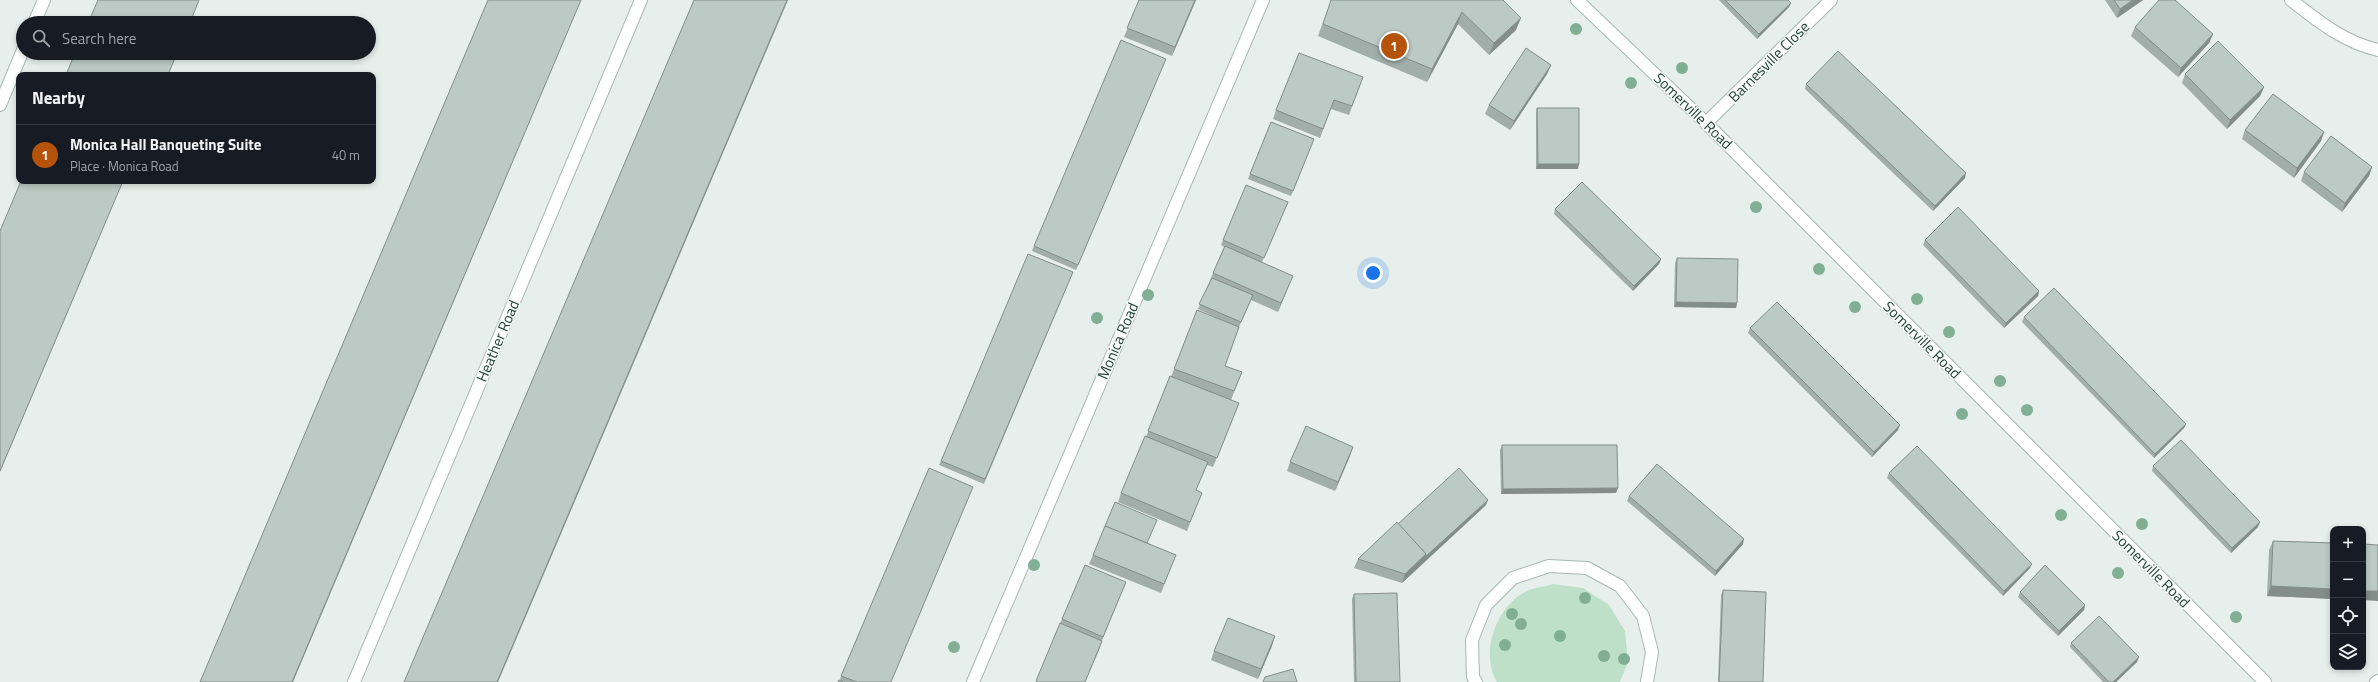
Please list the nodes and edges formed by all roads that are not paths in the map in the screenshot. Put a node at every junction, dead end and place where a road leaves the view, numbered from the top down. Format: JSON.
{"nodes":[{"id":1,"x":44,"y":0,"type":"edge"},
{"id":2,"x":641,"y":0,"type":"edge"},
{"id":3,"x":1263,"y":0,"type":"edge"},
{"id":4,"x":1577,"y":0,"type":"edge"},
{"id":5,"x":1831,"y":0,"type":"edge"},
{"id":6,"x":2291,"y":0,"type":"edge"},
{"id":7,"x":37,"y":16,"type":"edge"},
{"id":8,"x":2378,"y":50,"type":"edge"},
{"id":9,"x":19,"y":60,"type":"edge"},
{"id":10,"x":0,"y":105,"type":"edge"},
{"id":11,"x":1706,"y":123,"type":"junction"},
{"id":12,"x":354,"y":682,"type":"edge"},
{"id":13,"x":973,"y":682,"type":"edge"},
{"id":14,"x":1476,"y":682,"type":"edge"},
{"id":15,"x":1647,"y":682,"type":"edge"},
{"id":16,"x":2265,"y":682,"type":"edge"}],
"edges":[{"from":1,"to":7,"type":"street"},
{"from":2,"to":12,"type":"street","name":"Heather Road"},
{"from":3,"to":13,"type":"street","name":"Monica Road"},
{"from":4,"to":11,"type":"street","name":"Somerville Road"},
{"from":5,"to":11,"type":"street","name":"Barnesville Close"},
{"from":6,"to":8,"type":"street"},
{"from":9,"to":10,"type":"street"},
{"from":11,"to":16,"type":"street","name":"Somerville Road"},
{"from":14,"to":15,"type":"street"}]}
